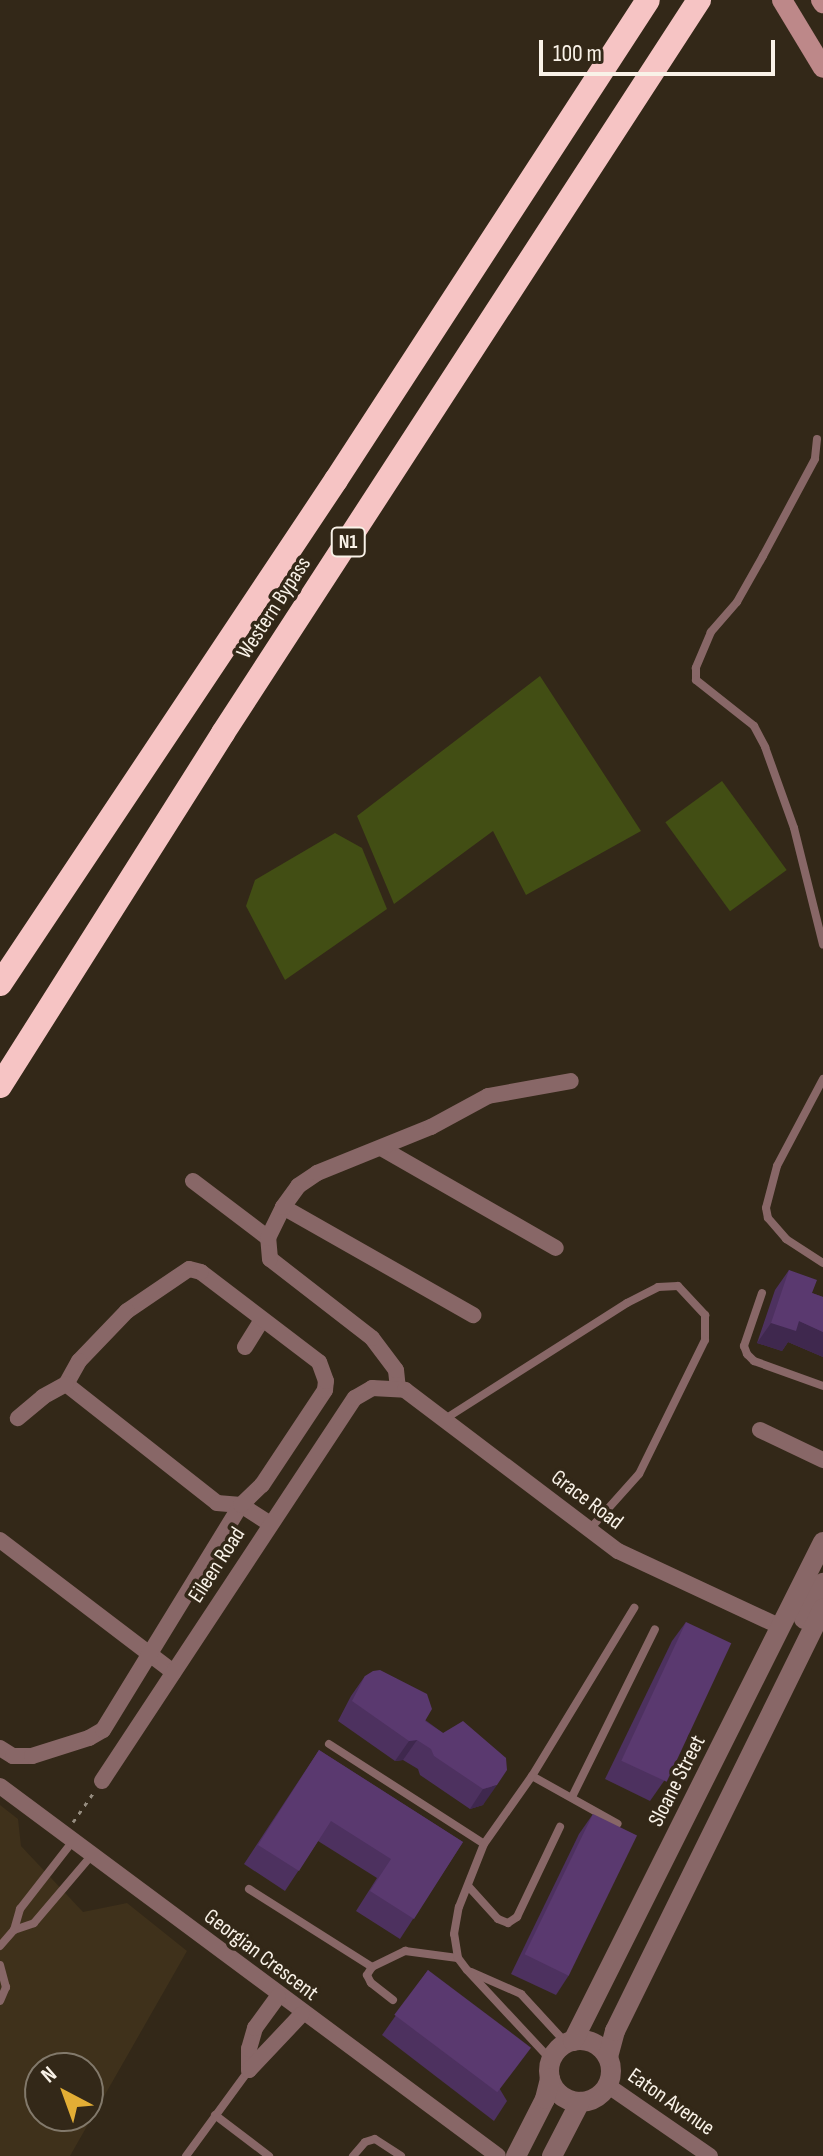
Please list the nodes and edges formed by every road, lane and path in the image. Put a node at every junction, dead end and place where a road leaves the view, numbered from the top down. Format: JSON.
{"nodes":[{"id":1,"x":648,"y":0,"type":"edge"},
{"id":2,"x":699,"y":0,"type":"edge"},
{"id":3,"x":782,"y":0,"type":"edge"},
{"id":4,"x":823,"y":68,"type":"edge"},
{"id":5,"x":817,"y":439,"type":"dead end"},
{"id":6,"x":823,"y":944,"type":"edge"},
{"id":7,"x":0,"y":984,"type":"edge"},
{"id":8,"x":823,"y":1079,"type":"edge"},
{"id":9,"x":571,"y":1081,"type":"dead end"},
{"id":10,"x":0,"y":1086,"type":"edge"},
{"id":11,"x":383,"y":1149,"type":"junction"},
{"id":12,"x":193,"y":1181,"type":"dead end"},
{"id":13,"x":283,"y":1207,"type":"junction"},
{"id":14,"x":268,"y":1238,"type":"junction"},
{"id":15,"x":556,"y":1248,"type":"dead end"},
{"id":16,"x":823,"y":1263,"type":"edge"},
{"id":17,"x":762,"y":1293,"type":"dead end"},
{"id":18,"x":473,"y":1315,"type":"dead end"},
{"id":19,"x":262,"y":1320,"type":"junction"},
{"id":20,"x":245,"y":1347,"type":"dead end"},
{"id":21,"x":66,"y":1384,"type":"junction"},
{"id":22,"x":823,"y":1386,"type":"edge"},
{"id":23,"x":390,"y":1388,"type":"junction"},
{"id":24,"x":18,"y":1418,"type":"dead end"},
{"id":25,"x":445,"y":1420,"type":"junction"},
{"id":26,"x":760,"y":1430,"type":"dead end"},
{"id":27,"x":823,"y":1460,"type":"edge"},
{"id":28,"x":241,"y":1505,"type":"junction"},
{"id":29,"x":270,"y":1524,"type":"junction"},
{"id":30,"x":589,"y":1530,"type":"junction"},
{"id":31,"x":0,"y":1540,"type":"edge"},
{"id":32,"x":823,"y":1542,"type":"edge"},
{"id":33,"x":823,"y":1583,"type":"edge"},
{"id":34,"x":634,"y":1608,"type":"dead end"},
{"id":35,"x":823,"y":1608,"type":"edge"},
{"id":36,"x":781,"y":1627,"type":"junction"},
{"id":37,"x":655,"y":1629,"type":"dead end"},
{"id":38,"x":148,"y":1654,"type":"junction"},
{"id":39,"x":173,"y":1672,"type":"junction"},
{"id":40,"x":329,"y":1744,"type":"dead end"},
{"id":41,"x":0,"y":1748,"type":"edge"},
{"id":42,"x":532,"y":1776,"type":"junction"},
{"id":43,"x":102,"y":1781,"type":"joint"},
{"id":44,"x":0,"y":1786,"type":"edge"},
{"id":45,"x":572,"y":1797,"type":"junction"},
{"id":46,"x":618,"y":1824,"type":"edge"},
{"id":47,"x":560,"y":1827,"type":"dead end"},
{"id":48,"x":68,"y":1838,"type":"junction"},
{"id":49,"x":484,"y":1844,"type":"junction"},
{"id":50,"x":91,"y":1856,"type":"junction"},
{"id":51,"x":469,"y":1887,"type":"junction"},
{"id":52,"x":249,"y":1889,"type":"dead end"},
{"id":53,"x":14,"y":1930,"type":"junction"},
{"id":54,"x":0,"y":1946,"type":"edge"},
{"id":55,"x":458,"y":1958,"type":"junction"},
{"id":56,"x":0,"y":1965,"type":"edge"},
{"id":57,"x":372,"y":1967,"type":"junction"},
{"id":58,"x":467,"y":1970,"type":"junction"},
{"id":59,"x":278,"y":1996,"type":"junction"},
{"id":60,"x":393,"y":2000,"type":"dead end"},
{"id":61,"x":0,"y":2001,"type":"edge"},
{"id":62,"x":302,"y":2014,"type":"junction"},
{"id":63,"x":570,"y":2042,"type":"junction"},
{"id":64,"x":608,"y":2057,"type":"junction"},
{"id":65,"x":249,"y":2070,"type":"junction"},
{"id":66,"x":550,"y":2070,"type":"junction"},
{"id":67,"x":607,"y":2085,"type":"junction"},
{"id":68,"x":580,"y":2102,"type":"junction"},
{"id":69,"x":215,"y":2115,"type":"junction"},
{"id":70,"x":186,"y":2156,"type":"edge"},
{"id":71,"x":269,"y":2156,"type":"edge"},
{"id":72,"x":353,"y":2156,"type":"edge"},
{"id":73,"x":401,"y":2156,"type":"edge"},
{"id":74,"x":498,"y":2156,"type":"edge"},
{"id":75,"x":516,"y":2156,"type":"edge"},
{"id":76,"x":552,"y":2156,"type":"edge"},
{"id":77,"x":710,"y":2156,"type":"edge"}],
"edges":[{"from":1,"to":7,"type":"highway","name":"Western Bypass","number":"N1"},
{"from":2,"to":10,"type":"highway","name":"Western Bypass","number":"N1"},
{"from":3,"to":4,"type":"main road"},
{"from":5,"to":6,"type":"lane"},
{"from":8,"to":16,"type":"lane"},
{"from":9,"to":11,"type":"street"},
{"from":11,"to":13,"type":"street"},
{"from":11,"to":15,"type":"street"},
{"from":12,"to":14,"type":"street"},
{"from":13,"to":14,"type":"street"},
{"from":13,"to":18,"type":"street"},
{"from":14,"to":23,"type":"street"},
{"from":17,"to":22,"type":"lane"},
{"from":19,"to":20,"type":"street"},
{"from":19,"to":21,"type":"street"},
{"from":19,"to":28,"type":"street"},
{"from":21,"to":24,"type":"street"},
{"from":21,"to":28,"type":"street"},
{"from":23,"to":25,"type":"street","name":"Grace Road"},
{"from":23,"to":29,"type":"street","name":"Eileen Road"},
{"from":25,"to":30,"type":"street","name":"Grace Road"},
{"from":25,"to":30,"type":"lane"},
{"from":26,"to":27,"type":"street"},
{"from":28,"to":29,"type":"street"},
{"from":28,"to":38,"type":"street"},
{"from":29,"to":39,"type":"street","name":"Eileen Road"},
{"from":30,"to":36,"type":"street","name":"Grace Road"},
{"from":31,"to":38,"type":"street"},
{"from":32,"to":36,"type":"street","name":"Sloane Street"},
{"from":33,"to":36,"type":"street"},
{"from":34,"to":42,"type":"lane"},
{"from":35,"to":64,"type":"street"},
{"from":36,"to":63,"type":"street","name":"Sloane Street"},
{"from":37,"to":45,"type":"lane"},
{"from":38,"to":39,"type":"street"},
{"from":38,"to":41,"type":"street"},
{"from":39,"to":43,"type":"street","name":"Eileen Road"},
{"from":40,"to":49,"type":"lane"},
{"from":42,"to":45,"type":"lane"},
{"from":42,"to":49,"type":"lane"},
{"from":43,"to":48,"type":"path"},
{"from":44,"to":48,"type":"street","name":"Georgian Crescent"},
{"from":45,"to":46,"type":"lane"},
{"from":47,"to":51,"type":"lane"},
{"from":48,"to":50,"type":"street","name":"Georgian Crescent"},
{"from":48,"to":53,"type":"lane"},
{"from":49,"to":51,"type":"lane"},
{"from":50,"to":53,"type":"lane"},
{"from":50,"to":59,"type":"street","name":"Georgian Crescent"},
{"from":51,"to":55,"type":"lane"},
{"from":52,"to":57,"type":"lane"},
{"from":53,"to":54,"type":"lane"},
{"from":55,"to":57,"type":"lane"},
{"from":55,"to":58,"type":"lane"},
{"from":56,"to":61,"type":"lane"},
{"from":57,"to":60,"type":"lane"},
{"from":58,"to":63,"type":"lane"},
{"from":58,"to":66,"type":"lane"},
{"from":59,"to":62,"type":"street","name":"Georgian Crescent"},
{"from":59,"to":65,"type":"street"},
{"from":62,"to":65,"type":"street"},
{"from":62,"to":74,"type":"street","name":"Georgian Crescent"},
{"from":63,"to":64,"type":"street"},
{"from":63,"to":66,"type":"street"},
{"from":64,"to":67,"type":"street"},
{"from":65,"to":69,"type":"lane"},
{"from":66,"to":68,"type":"street"},
{"from":66,"to":75,"type":"street"},
{"from":67,"to":68,"type":"street"},
{"from":67,"to":77,"type":"street","name":"Eaton Avenue"},
{"from":68,"to":76,"type":"street"},
{"from":69,"to":70,"type":"lane"},
{"from":69,"to":71,"type":"lane"},
{"from":72,"to":73,"type":"lane"}]}
